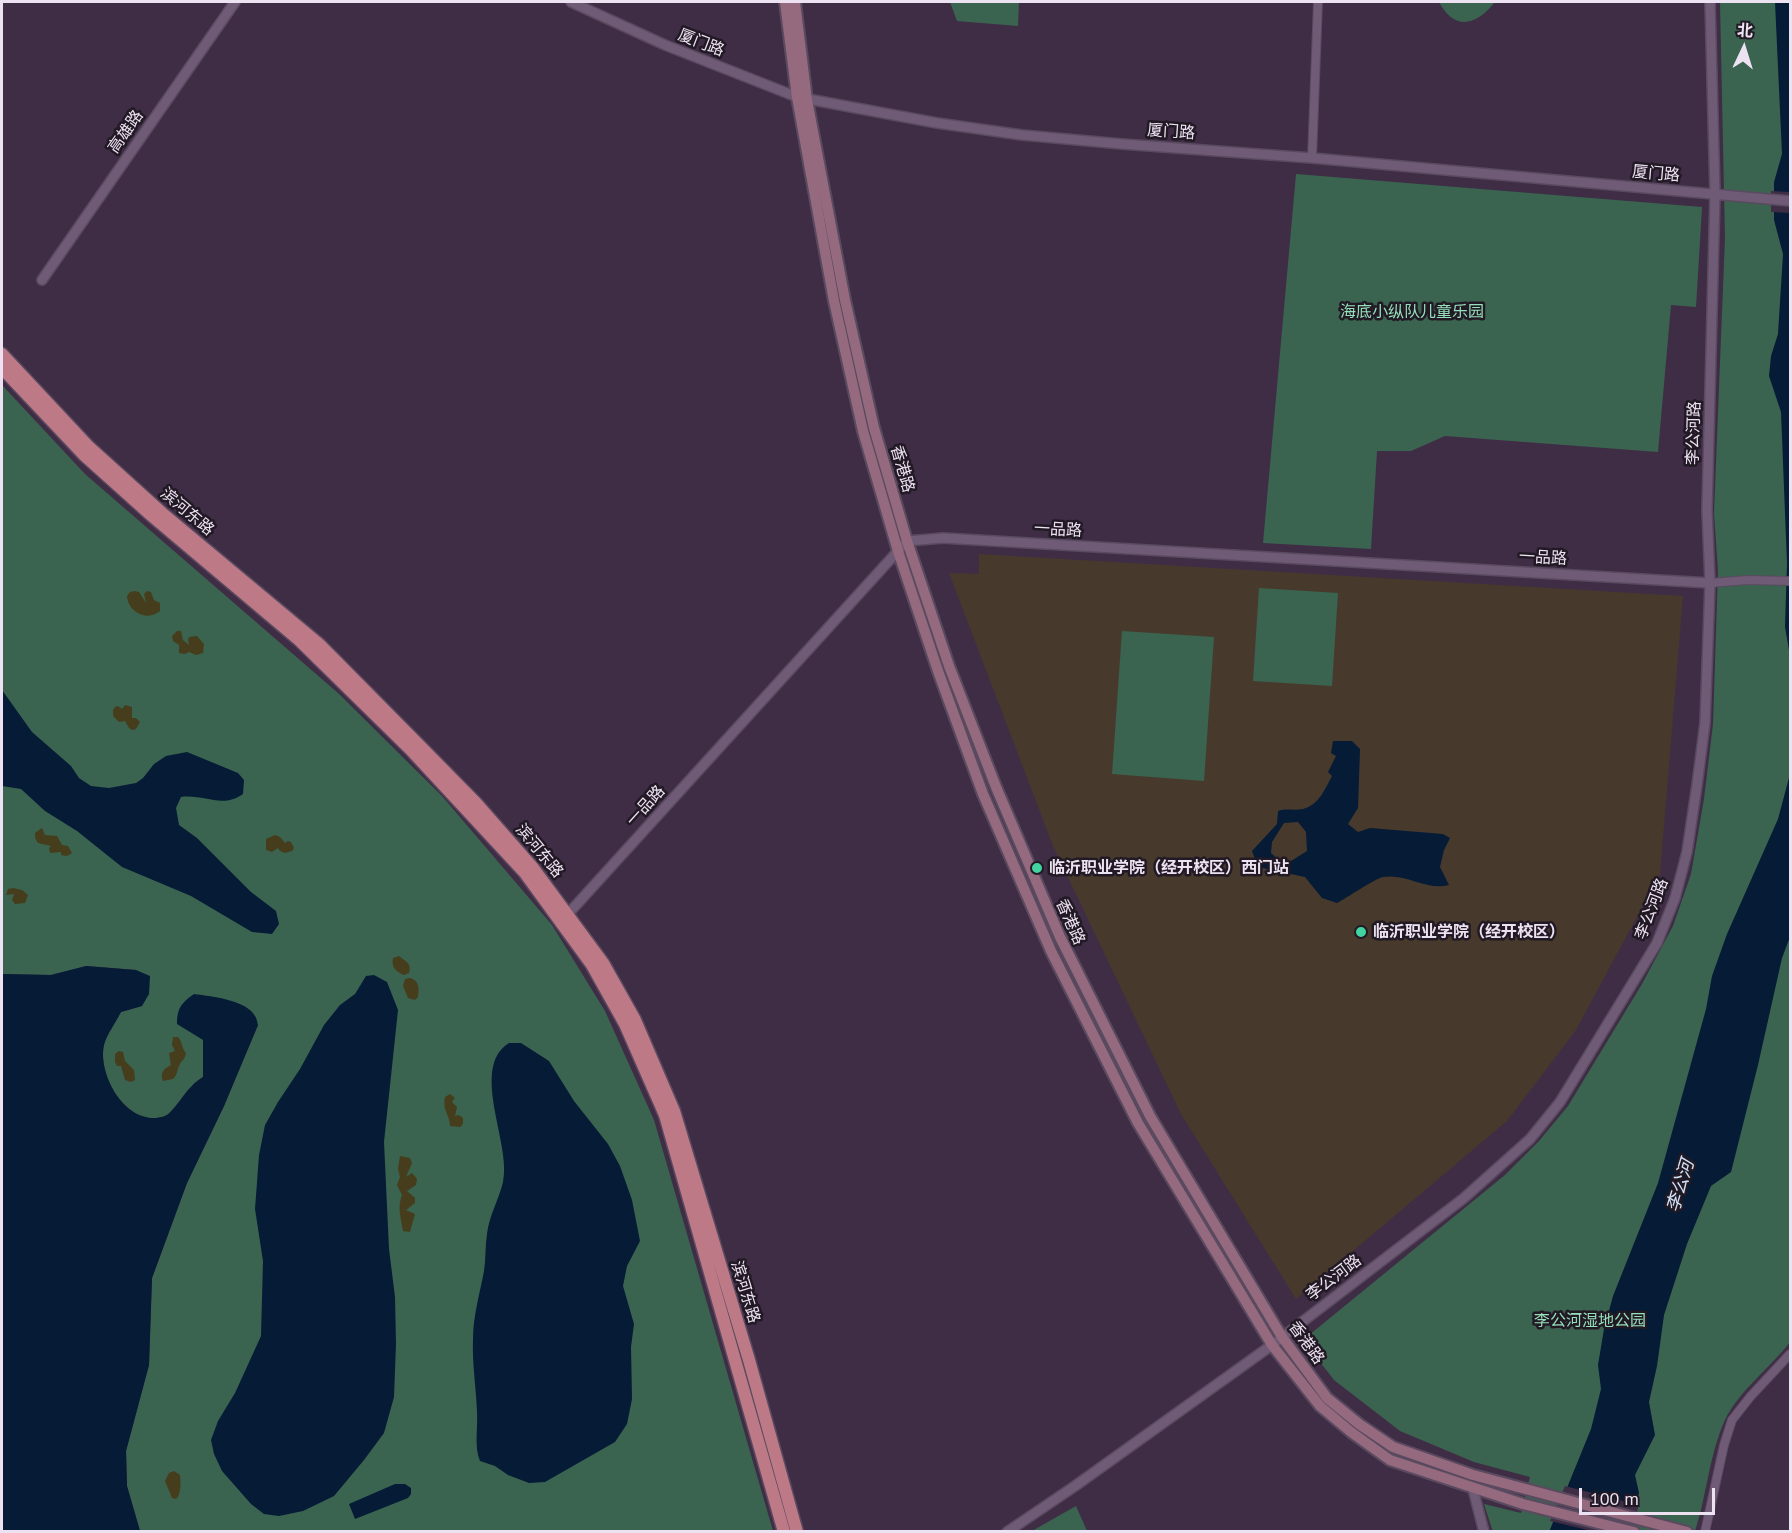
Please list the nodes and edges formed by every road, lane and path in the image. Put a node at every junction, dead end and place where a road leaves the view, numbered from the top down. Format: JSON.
{"nodes":[{"id":1,"x":235,"y":2,"type":"edge"},
{"id":2,"x":571,"y":2,"type":"edge"},
{"id":3,"x":785,"y":2,"type":"edge"},
{"id":4,"x":795,"y":2,"type":"edge"},
{"id":5,"x":1318,"y":2,"type":"edge"},
{"id":6,"x":1710,"y":2,"type":"edge"},
{"id":7,"x":802,"y":98,"type":"junction"},
{"id":8,"x":1312,"y":158,"type":"junction"},
{"id":9,"x":1715,"y":194,"type":"junction"},
{"id":10,"x":1791,"y":201,"type":"edge"},
{"id":11,"x":42,"y":280,"type":"dead end"},
{"id":12,"x":2,"y":354,"type":"edge"},
{"id":13,"x":2,"y":368,"type":"edge"},
{"id":14,"x":907,"y":541,"type":"junction"},
{"id":15,"x":898,"y":551,"type":"junction"},
{"id":16,"x":1791,"y":581,"type":"edge"},
{"id":17,"x":1710,"y":583,"type":"junction"},
{"id":18,"x":568,"y":914,"type":"junction"},
{"id":19,"x":1282,"y":1337,"type":"junction"},
{"id":20,"x":1272,"y":1345,"type":"junction"},
{"id":21,"x":1791,"y":1354,"type":"edge"},
{"id":22,"x":1473,"y":1489,"type":"junction"},
{"id":23,"x":784,"y":1532,"type":"edge"},
{"id":24,"x":797,"y":1532,"type":"edge"},
{"id":25,"x":1007,"y":1532,"type":"edge"},
{"id":26,"x":1484,"y":1532,"type":"edge"},
{"id":27,"x":1634,"y":1532,"type":"edge"},
{"id":28,"x":1687,"y":1532,"type":"edge"},
{"id":29,"x":1705,"y":1532,"type":"edge"}],
"edges":[{"from":1,"to":11,"type":"street","name":"高雄路"},
{"from":2,"to":7,"type":"street","name":"厦门路"},
{"from":3,"to":7,"type":"main road","name":"香港路"},
{"from":4,"to":7,"type":"main road","name":"香港路"},
{"from":5,"to":8,"type":"street"},
{"from":6,"to":9,"type":"street","name":"李公河路"},
{"from":7,"to":8,"type":"street","name":"厦门路"},
{"from":7,"to":14,"type":"main road","name":"香港路"},
{"from":7,"to":15,"type":"main road","name":"香港路"},
{"from":8,"to":9,"type":"street","name":"厦门路"},
{"from":9,"to":10,"type":"street","name":"厦门路"},
{"from":9,"to":17,"type":"street","name":"李公河路"},
{"from":12,"to":18,"type":"main road","name":"滨河东路"},
{"from":13,"to":23,"type":"main road","name":"滨河东路"},
{"from":14,"to":15,"type":"street","name":"一品路"},
{"from":14,"to":17,"type":"street","name":"一品路"},
{"from":14,"to":19,"type":"main road","name":"香港路"},
{"from":15,"to":18,"type":"street","name":"一品路"},
{"from":15,"to":20,"type":"main road","name":"香港路"},
{"from":16,"to":17,"type":"street"},
{"from":17,"to":19,"type":"street","name":"李公河路"},
{"from":18,"to":24,"type":"main road","name":"滨河东路"},
{"from":19,"to":20,"type":"street","name":"李公河路"},
{"from":19,"to":28,"type":"main road","name":"香港路"},
{"from":20,"to":22,"type":"main road","name":"香港路"},
{"from":20,"to":25,"type":"street","name":"李公河路"},
{"from":21,"to":29,"type":"street"},
{"from":22,"to":26,"type":"street"},
{"from":22,"to":27,"type":"main road","name":"香港路"}]}
